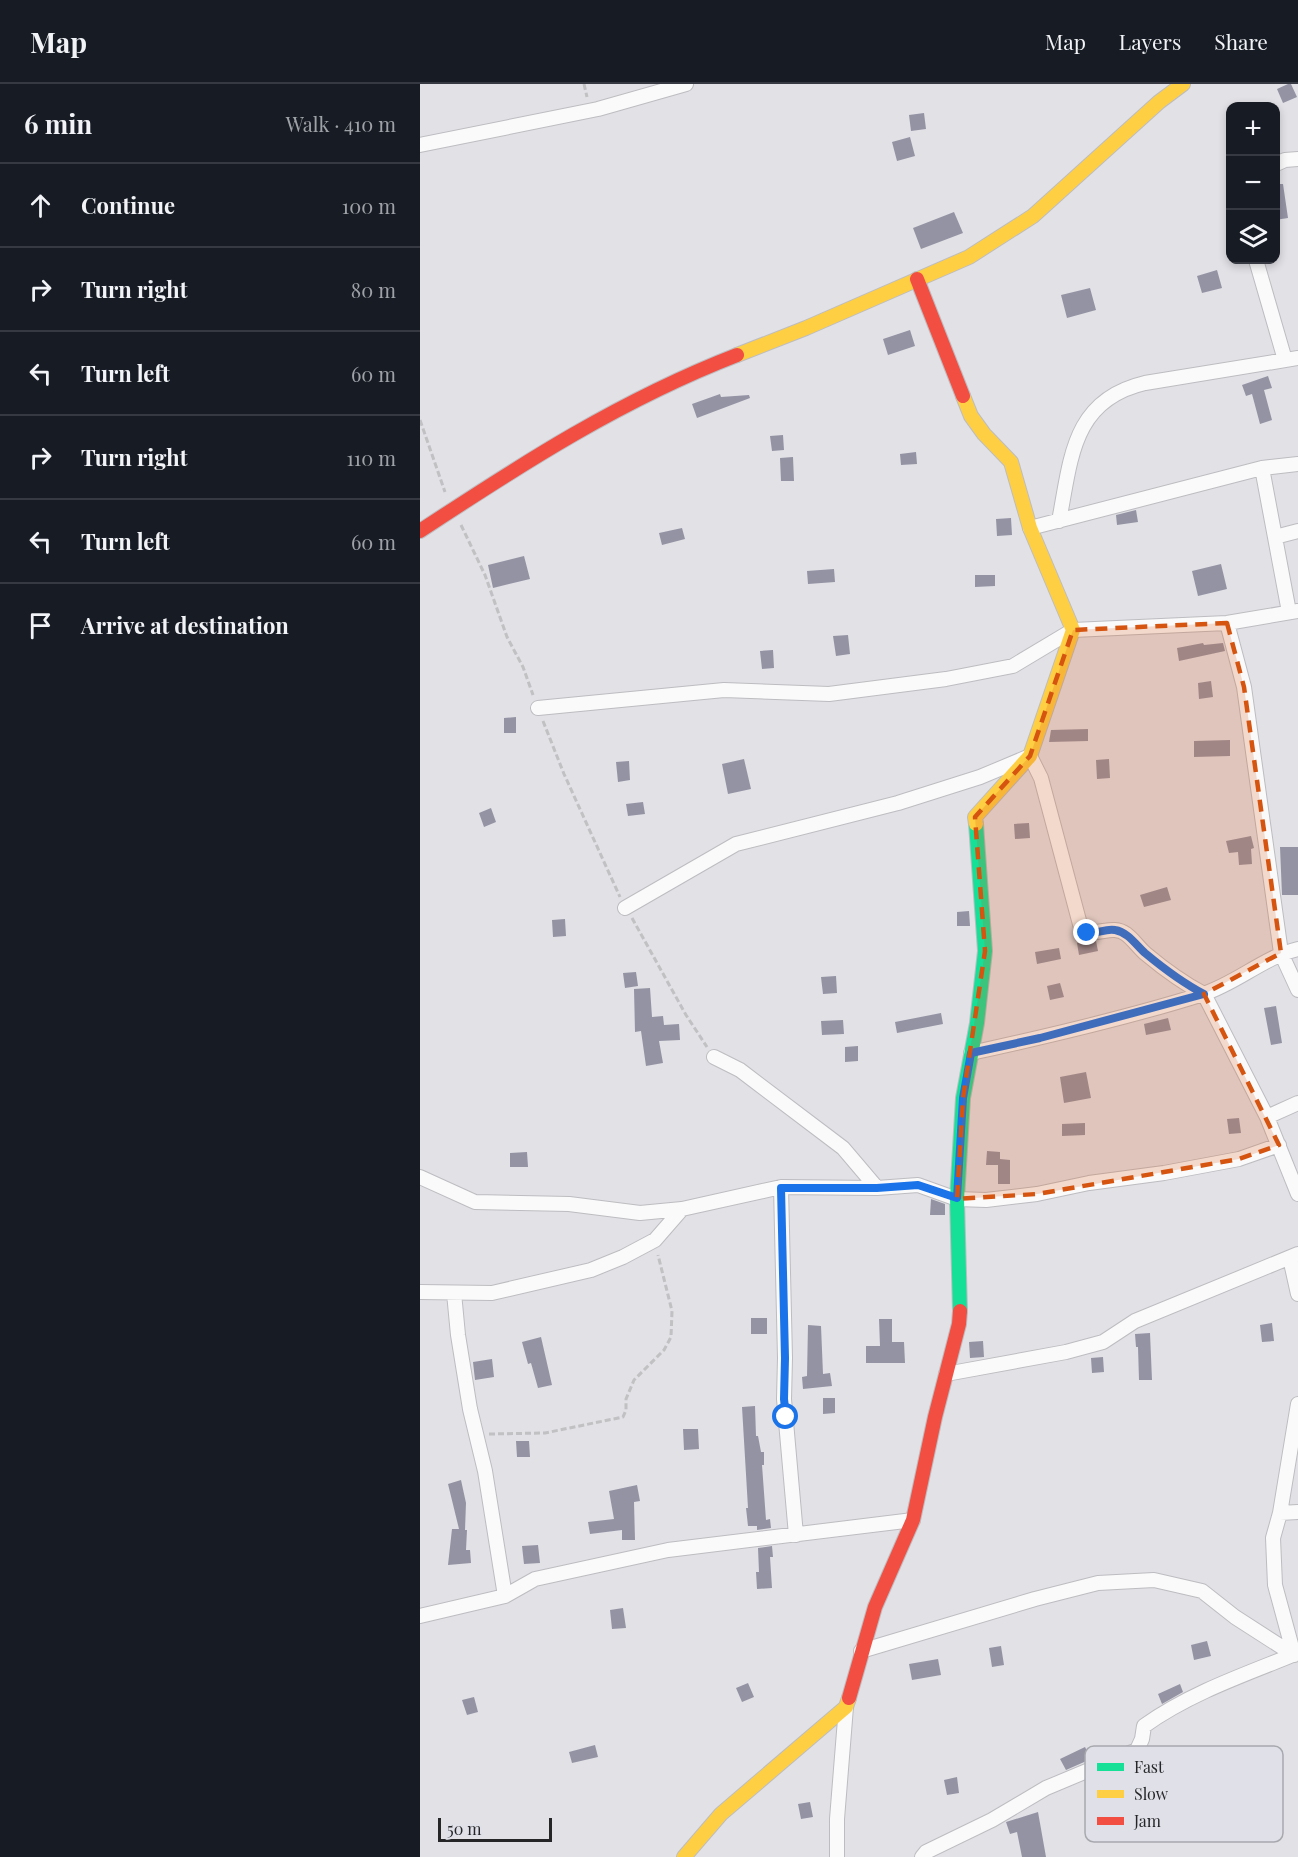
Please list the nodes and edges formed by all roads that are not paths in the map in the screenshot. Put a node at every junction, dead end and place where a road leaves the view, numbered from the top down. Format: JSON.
{"nodes":[{"id":1,"x":686,"y":84,"type":"edge"},
{"id":2,"x":1183,"y":84,"type":"edge"},
{"id":3,"x":420,"y":145,"type":"edge"},
{"id":4,"x":1298,"y":159,"type":"edge"},
{"id":5,"x":1280,"y":162,"type":"edge"},
{"id":6,"x":1257,"y":264,"type":"edge"},
{"id":7,"x":917,"y":279,"type":"junction"},
{"id":8,"x":1292,"y":359,"type":"edge"},
{"id":9,"x":1298,"y":464,"type":"edge"},
{"id":10,"x":1262,"y":468,"type":"junction"},
{"id":11,"x":1059,"y":521,"type":"junction"},
{"id":12,"x":1030,"y":528,"type":"junction"},
{"id":13,"x":420,"y":531,"type":"edge"},
{"id":14,"x":1298,"y":531,"type":"edge"},
{"id":15,"x":1275,"y":537,"type":"junction"},
{"id":16,"x":1293,"y":611,"type":"edge"},
{"id":17,"x":1227,"y":623,"type":"junction"},
{"id":18,"x":1073,"y":630,"type":"junction"},
{"id":19,"x":538,"y":708,"type":"road end"},
{"id":20,"x":1029,"y":756,"type":"junction"},
{"id":21,"x":625,"y":908,"type":"road end"},
{"id":22,"x":1298,"y":949,"type":"edge"},
{"id":23,"x":1281,"y":953,"type":"junction"},
{"id":24,"x":1298,"y":990,"type":"edge"},
{"id":25,"x":1204,"y":994,"type":"junction"},
{"id":26,"x":971,"y":1053,"type":"junction"},
{"id":27,"x":714,"y":1057,"type":"road end"},
{"id":28,"x":1298,"y":1103,"type":"edge"},
{"id":29,"x":1267,"y":1116,"type":"junction"},
{"id":30,"x":1279,"y":1145,"type":"junction"},
{"id":31,"x":420,"y":1177,"type":"edge"},
{"id":32,"x":781,"y":1188,"type":"junction"},
{"id":33,"x":877,"y":1188,"type":"junction"},
{"id":34,"x":1298,"y":1194,"type":"edge"},
{"id":35,"x":957,"y":1198,"type":"junction"},
{"id":36,"x":682,"y":1209,"type":"junction"},
{"id":37,"x":1294,"y":1256,"type":"edge"},
{"id":38,"x":420,"y":1292,"type":"edge"},
{"id":39,"x":454,"y":1293,"type":"junction"},
{"id":40,"x":1298,"y":1294,"type":"edge"},
{"id":41,"x":946,"y":1374,"type":"junction"},
{"id":42,"x":1298,"y":1404,"type":"edge"},
{"id":43,"x":1298,"y":1512,"type":"edge"},
{"id":44,"x":1280,"y":1513,"type":"junction"},
{"id":45,"x":913,"y":1520,"type":"junction"},
{"id":46,"x":796,"y":1534,"type":"junction"},
{"id":47,"x":505,"y":1596,"type":"junction"},
{"id":48,"x":420,"y":1616,"type":"edge"},
{"id":49,"x":861,"y":1651,"type":"junction"},
{"id":50,"x":1296,"y":1654,"type":"edge"},
{"id":51,"x":846,"y":1707,"type":"junction"},
{"id":52,"x":1138,"y":1746,"type":"edge"},
{"id":53,"x":1085,"y":1771,"type":"edge"},
{"id":54,"x":687,"y":1856,"type":"edge"},
{"id":55,"x":837,"y":1857,"type":"edge"},
{"id":56,"x":922,"y":1857,"type":"edge"}],
"edges":[{"from":1,"to":3,"type":"street"},
{"from":2,"to":7,"type":"main road"},
{"from":4,"to":5,"type":"street"},
{"from":6,"to":8,"type":"street"},
{"from":7,"to":12,"type":"main road"},
{"from":7,"to":13,"type":"main road"},
{"from":8,"to":11,"type":"street"},
{"from":9,"to":10,"type":"street"},
{"from":10,"to":11,"type":"street"},
{"from":10,"to":15,"type":"street"},
{"from":11,"to":12,"type":"street"},
{"from":12,"to":18,"type":"main road"},
{"from":14,"to":15,"type":"street"},
{"from":15,"to":16,"type":"street"},
{"from":16,"to":17,"type":"street"},
{"from":17,"to":18,"type":"street"},
{"from":17,"to":23,"type":"street"},
{"from":18,"to":19,"type":"street"},
{"from":18,"to":20,"type":"main road"},
{"from":20,"to":21,"type":"street"},
{"from":20,"to":25,"type":"street"},
{"from":20,"to":26,"type":"main road"},
{"from":22,"to":23,"type":"street"},
{"from":23,"to":24,"type":"street"},
{"from":23,"to":25,"type":"street"},
{"from":25,"to":26,"type":"street"},
{"from":25,"to":29,"type":"street"},
{"from":26,"to":35,"type":"main road"},
{"from":27,"to":33,"type":"street"},
{"from":28,"to":29,"type":"street"},
{"from":29,"to":30,"type":"street"},
{"from":30,"to":34,"type":"street"},
{"from":30,"to":35,"type":"street"},
{"from":31,"to":36,"type":"street"},
{"from":32,"to":33,"type":"street"},
{"from":32,"to":36,"type":"street"},
{"from":32,"to":46,"type":"street"},
{"from":33,"to":35,"type":"street"},
{"from":35,"to":41,"type":"main road"},
{"from":36,"to":39,"type":"street"},
{"from":37,"to":40,"type":"street"},
{"from":37,"to":41,"type":"street"},
{"from":38,"to":39,"type":"street"},
{"from":39,"to":47,"type":"street"},
{"from":41,"to":45,"type":"main road"},
{"from":42,"to":44,"type":"street"},
{"from":43,"to":44,"type":"street"},
{"from":44,"to":50,"type":"street"},
{"from":45,"to":46,"type":"street"},
{"from":45,"to":49,"type":"main road"},
{"from":46,"to":47,"type":"street"},
{"from":47,"to":48,"type":"street"},
{"from":49,"to":50,"type":"street"},
{"from":49,"to":51,"type":"main road"},
{"from":50,"to":52,"type":"street"},
{"from":51,"to":54,"type":"main road"},
{"from":51,"to":55,"type":"street"},
{"from":53,"to":56,"type":"street"}]}
